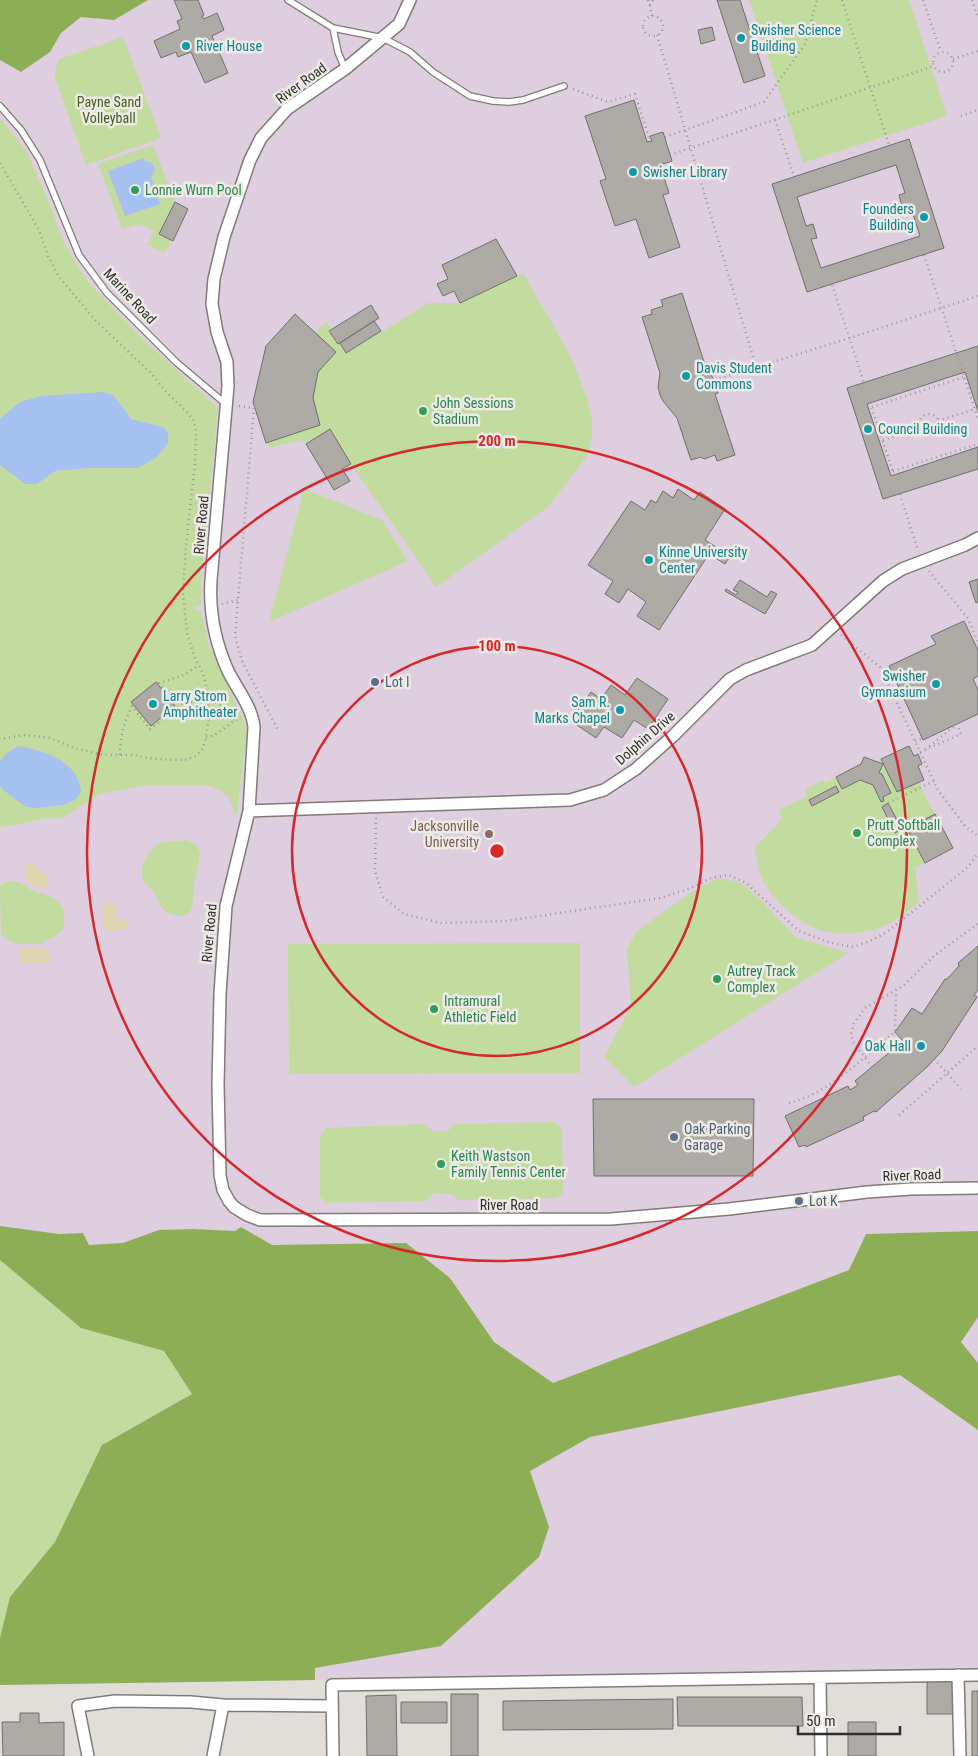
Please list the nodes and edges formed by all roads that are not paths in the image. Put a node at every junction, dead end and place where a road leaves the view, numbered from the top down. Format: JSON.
{"nodes":[{"id":1,"x":288,"y":0,"type":"edge"},
{"id":2,"x":410,"y":0,"type":"edge"},
{"id":3,"x":333,"y":28,"type":"junction"},
{"id":4,"x":383,"y":38,"type":"junction"},
{"id":5,"x":345,"y":69,"type":"junction"},
{"id":6,"x":564,"y":86,"type":"road end"},
{"id":7,"x":0,"y":106,"type":"edge"},
{"id":8,"x":227,"y":405,"type":"junction"},
{"id":9,"x":978,"y":538,"type":"edge"},
{"id":10,"x":249,"y":811,"type":"junction"},
{"id":11,"x":978,"y":1188,"type":"edge"},
{"id":12,"x":958,"y":1675,"type":"junction"},
{"id":13,"x":978,"y":1675,"type":"edge"},
{"id":14,"x":820,"y":1678,"type":"junction"},
{"id":15,"x":223,"y":1705,"type":"junction"},
{"id":16,"x":332,"y":1706,"type":"junction"},
{"id":17,"x":88,"y":1756,"type":"edge"},
{"id":18,"x":213,"y":1756,"type":"edge"},
{"id":19,"x":333,"y":1756,"type":"edge"},
{"id":20,"x":821,"y":1756,"type":"edge"},
{"id":21,"x":960,"y":1756,"type":"edge"}],
"edges":[{"from":1,"to":3,"type":"lane"},
{"from":2,"to":4,"type":"street","name":"River Road"},
{"from":3,"to":4,"type":"lane"},
{"from":3,"to":5,"type":"lane"},
{"from":4,"to":5,"type":"street","name":"River Road"},
{"from":4,"to":6,"type":"lane"},
{"from":5,"to":8,"type":"street","name":"River Road"},
{"from":7,"to":8,"type":"lane","name":"Marine Road"},
{"from":8,"to":10,"type":"street","name":"River Road"},
{"from":9,"to":10,"type":"street","name":"Dolphin Drive"},
{"from":10,"to":11,"type":"street","name":"River Road"},
{"from":12,"to":13,"type":"street"},
{"from":12,"to":14,"type":"street"},
{"from":12,"to":21,"type":"street"},
{"from":14,"to":16,"type":"street"},
{"from":14,"to":20,"type":"street"},
{"from":15,"to":16,"type":"street"},
{"from":15,"to":17,"type":"street"},
{"from":15,"to":18,"type":"street"},
{"from":16,"to":19,"type":"street"}]}
